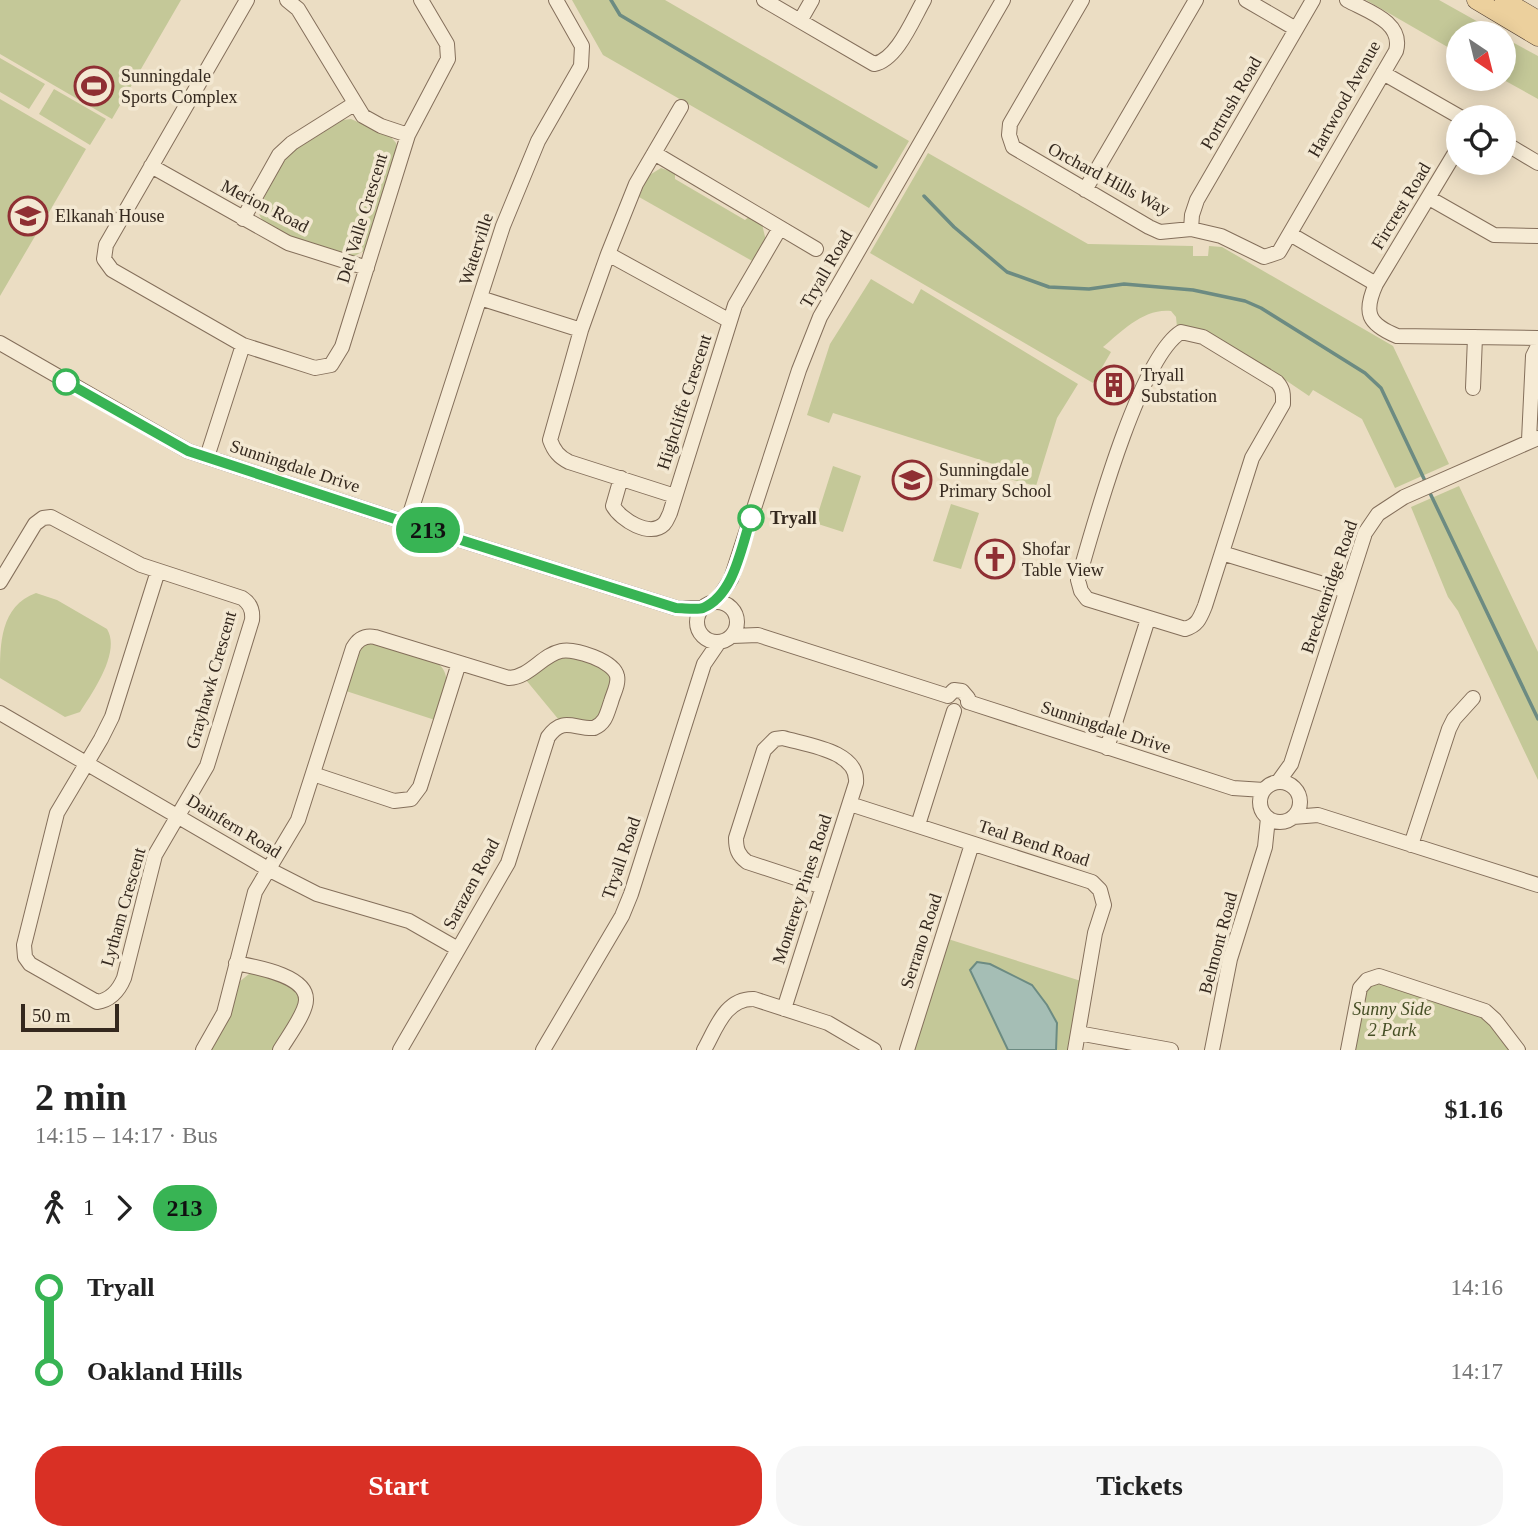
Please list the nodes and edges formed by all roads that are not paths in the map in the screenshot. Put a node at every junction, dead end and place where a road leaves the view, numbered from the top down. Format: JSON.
{"nodes":[{"id":1,"x":247,"y":0,"type":"edge"},
{"id":2,"x":287,"y":0,"type":"edge"},
{"id":3,"x":556,"y":0,"type":"edge"},
{"id":4,"x":764,"y":0,"type":"edge"},
{"id":5,"x":812,"y":0,"type":"edge"},
{"id":6,"x":924,"y":0,"type":"edge"},
{"id":7,"x":1003,"y":0,"type":"edge"},
{"id":8,"x":1082,"y":0,"type":"edge"},
{"id":9,"x":1196,"y":0,"type":"edge"},
{"id":10,"x":1246,"y":0,"type":"edge"},
{"id":11,"x":1313,"y":0,"type":"edge"},
{"id":12,"x":1347,"y":0,"type":"edge"},
{"id":13,"x":1476,"y":0,"type":"edge"},
{"id":14,"x":1504,"y":0,"type":"edge"},
{"id":15,"x":424,"y":1,"type":"edge"},
{"id":16,"x":800,"y":20,"type":"junction"},
{"id":17,"x":1538,"y":20,"type":"edge"},
{"id":18,"x":1296,"y":29,"type":"junction"},
{"id":19,"x":1538,"y":37,"type":"edge"},
{"id":20,"x":1383,"y":72,"type":"junction"},
{"id":21,"x":354,"y":104,"type":"junction"},
{"id":22,"x":681,"y":107,"type":"dead end"},
{"id":23,"x":1446,"y":109,"type":"edge"},
{"id":24,"x":408,"y":135,"type":"junction"},
{"id":25,"x":1516,"y":150,"type":"edge"},
{"id":26,"x":654,"y":153,"type":"junction"},
{"id":27,"x":1538,"y":163,"type":"edge"},
{"id":28,"x":151,"y":166,"type":"junction"},
{"id":29,"x":1446,"y":169,"type":"edge"},
{"id":30,"x":1086,"y":190,"type":"junction"},
{"id":31,"x":1429,"y":198,"type":"junction"},
{"id":32,"x":243,"y":219,"type":"junction"},
{"id":33,"x":780,"y":228,"type":"junction"},
{"id":34,"x":1191,"y":229,"type":"junction"},
{"id":35,"x":1290,"y":234,"type":"junction"},
{"id":36,"x":1538,"y":236,"type":"edge"},
{"id":37,"x":816,"y":249,"type":"dead end"},
{"id":38,"x":608,"y":254,"type":"junction"},
{"id":39,"x":367,"y":268,"type":"junction"},
{"id":40,"x":1376,"y":284,"type":"junction"},
{"id":41,"x":480,"y":298,"type":"junction"},
{"id":42,"x":730,"y":321,"type":"junction"},
{"id":43,"x":581,"y":330,"type":"junction"},
{"id":44,"x":1475,"y":337,"type":"junction"},
{"id":45,"x":1538,"y":338,"type":"edge"},
{"id":46,"x":0,"y":343,"type":"edge"},
{"id":47,"x":243,"y":345,"type":"junction"},
{"id":48,"x":1538,"y":345,"type":"edge"},
{"id":49,"x":1474,"y":388,"type":"dead end"},
{"id":50,"x":1533,"y":439,"type":"edge"},
{"id":51,"x":207,"y":457,"type":"junction"},
{"id":52,"x":621,"y":478,"type":"junction"},
{"id":53,"x":675,"y":496,"type":"junction"},
{"id":54,"x":407,"y":523,"type":"junction"},
{"id":55,"x":1222,"y":553,"type":"junction"},
{"id":56,"x":158,"y":571,"type":"junction"},
{"id":57,"x":731,"y":579,"type":"junction"},
{"id":58,"x":0,"y":582,"type":"edge"},
{"id":59,"x":1346,"y":592,"type":"junction"},
{"id":60,"x":710,"y":605,"type":"junction"},
{"id":61,"x":676,"y":608,"type":"junction"},
{"id":62,"x":734,"y":612,"type":"junction"},
{"id":63,"x":1148,"y":619,"type":"junction"},
{"id":64,"x":700,"y":631,"type":"junction"},
{"id":65,"x":758,"y":635,"type":"junction"},
{"id":66,"x":725,"y":639,"type":"junction"},
{"id":67,"x":460,"y":663,"type":"junction"},
{"id":68,"x":704,"y":664,"type":"junction"},
{"id":69,"x":948,"y":696,"type":"junction"},
{"id":70,"x":1473,"y":698,"type":"dead end"},
{"id":71,"x":968,"y":702,"type":"junction"},
{"id":72,"x":954,"y":711,"type":"junction"},
{"id":73,"x":0,"y":713,"type":"edge"},
{"id":74,"x":1107,"y":748,"type":"junction"},
{"id":75,"x":86,"y":763,"type":"junction"},
{"id":76,"x":1291,"y":764,"type":"junction"},
{"id":77,"x":313,"y":774,"type":"junction"},
{"id":78,"x":1278,"y":782,"type":"junction"},
{"id":79,"x":1233,"y":789,"type":"junction"},
{"id":80,"x":1264,"y":790,"type":"junction"},
{"id":81,"x":1297,"y":792,"type":"junction"},
{"id":82,"x":850,"y":804,"type":"junction"},
{"id":83,"x":178,"y":815,"type":"junction"},
{"id":84,"x":1318,"y":816,"type":"junction"},
{"id":85,"x":1277,"y":817,"type":"junction"},
{"id":86,"x":918,"y":825,"type":"junction"},
{"id":87,"x":972,"y":844,"type":"junction"},
{"id":88,"x":1411,"y":845,"type":"junction"},
{"id":89,"x":268,"y":869,"type":"junction"},
{"id":90,"x":1538,"y":885,"type":"edge"},
{"id":91,"x":823,"y":887,"type":"junction"},
{"id":92,"x":458,"y":949,"type":"junction"},
{"id":93,"x":236,"y":963,"type":"junction"},
{"id":94,"x":784,"y":1009,"type":"junction"},
{"id":95,"x":1078,"y":1033,"type":"junction"},
{"id":96,"x":855,"y":1045,"type":"edge"},
{"id":97,"x":203,"y":1050,"type":"edge"},
{"id":98,"x":280,"y":1050,"type":"edge"},
{"id":99,"x":400,"y":1050,"type":"edge"},
{"id":100,"x":543,"y":1050,"type":"edge"},
{"id":101,"x":704,"y":1050,"type":"edge"},
{"id":102,"x":874,"y":1050,"type":"edge"},
{"id":103,"x":906,"y":1050,"type":"edge"},
{"id":104,"x":1075,"y":1050,"type":"edge"},
{"id":105,"x":1171,"y":1050,"type":"edge"},
{"id":106,"x":1212,"y":1050,"type":"edge"},
{"id":107,"x":1348,"y":1050,"type":"edge"},
{"id":108,"x":1518,"y":1050,"type":"edge"}],
"edges":[{"from":1,"to":28,"type":"street","name":"Del Valle Crescent"},
{"from":2,"to":21,"type":"street"},
{"from":3,"to":41,"type":"street","name":"Waterville"},
{"from":4,"to":16,"type":"street"},
{"from":5,"to":16,"type":"street"},
{"from":6,"to":16,"type":"street"},
{"from":7,"to":57,"type":"street","name":"Tryall Road"},
{"from":8,"to":30,"type":"street","name":"Orchard Hills Way"},
{"from":9,"to":30,"type":"street"},
{"from":10,"to":18,"type":"street"},
{"from":11,"to":18,"type":"street","name":"Portrush Road"},
{"from":12,"to":20,"type":"street","name":"Hartwood Avenue"},
{"from":13,"to":19,"type":"main road"},
{"from":14,"to":17,"type":"main road"},
{"from":15,"to":24,"type":"street","name":"Del Valle Crescent"},
{"from":18,"to":34,"type":"street","name":"Portrush Road"},
{"from":20,"to":23,"type":"street"},
{"from":20,"to":35,"type":"street","name":"Hartwood Avenue"},
{"from":21,"to":24,"type":"street"},
{"from":21,"to":32,"type":"street"},
{"from":22,"to":26,"type":"street","name":"Highcliffe Crescent"},
{"from":24,"to":39,"type":"street","name":"Del Valle Crescent"},
{"from":25,"to":27,"type":"street"},
{"from":26,"to":33,"type":"street"},
{"from":26,"to":38,"type":"street","name":"Highcliffe Crescent"},
{"from":28,"to":32,"type":"street","name":"Merion Road"},
{"from":28,"to":47,"type":"street","name":"Del Valle Crescent"},
{"from":29,"to":31,"type":"street","name":"Fircrest Road"},
{"from":30,"to":34,"type":"street","name":"Orchard Hills Way"},
{"from":31,"to":36,"type":"street"},
{"from":31,"to":40,"type":"street","name":"Fircrest Road"},
{"from":32,"to":39,"type":"street","name":"Merion Road"},
{"from":33,"to":37,"type":"street"},
{"from":33,"to":42,"type":"street","name":"Highcliffe Crescent"},
{"from":34,"to":35,"type":"street","name":"Orchard Hills Way"},
{"from":35,"to":40,"type":"street"},
{"from":38,"to":42,"type":"street","name":"Highcliffe Crescent"},
{"from":38,"to":43,"type":"street","name":"Highcliffe Crescent"},
{"from":39,"to":47,"type":"street","name":"Del Valle Crescent"},
{"from":40,"to":44,"type":"street"},
{"from":41,"to":43,"type":"street"},
{"from":41,"to":54,"type":"street","name":"Waterville"},
{"from":42,"to":53,"type":"street","name":"Highcliffe Crescent"},
{"from":43,"to":52,"type":"street","name":"Highcliffe Crescent"},
{"from":44,"to":45,"type":"street"},
{"from":44,"to":49,"type":"street"},
{"from":46,"to":51,"type":"street","name":"Sunningdale Drive"},
{"from":47,"to":51,"type":"street"},
{"from":48,"to":50,"type":"street"},
{"from":50,"to":59,"type":"street","name":"Breckenridge Road"},
{"from":51,"to":54,"type":"street","name":"Sunningdale Drive"},
{"from":52,"to":53,"type":"street","name":"Highcliffe Crescent"},
{"from":52,"to":53,"type":"street","name":"Highcliffe Crescent"},
{"from":54,"to":61,"type":"street","name":"Sunningdale Drive"},
{"from":55,"to":59,"type":"street"},
{"from":55,"to":63,"type":"street"},
{"from":55,"to":63,"type":"street"},
{"from":56,"to":58,"type":"street","name":"Grayhawk Crescent"},
{"from":56,"to":75,"type":"street"},
{"from":56,"to":83,"type":"street","name":"Grayhawk Crescent"},
{"from":57,"to":60,"type":"street","name":"Tryall Road"},
{"from":57,"to":62,"type":"street","name":"Tryall Road"},
{"from":59,"to":76,"type":"street","name":"Breckenridge Road"},
{"from":60,"to":61,"type":"street","name":"Sunningdale Drive"},
{"from":60,"to":62,"type":"street"},
{"from":60,"to":64,"type":"street"},
{"from":61,"to":64,"type":"street","name":"Sunningdale Drive"},
{"from":62,"to":65,"type":"street"},
{"from":62,"to":66,"type":"street"},
{"from":63,"to":74,"type":"street"},
{"from":64,"to":66,"type":"street"},
{"from":64,"to":68,"type":"street","name":"Tryall Road"},
{"from":65,"to":66,"type":"street"},
{"from":65,"to":69,"type":"street"},
{"from":66,"to":68,"type":"street","name":"Tryall Road"},
{"from":67,"to":77,"type":"street"},
{"from":67,"to":77,"type":"street"},
{"from":67,"to":92,"type":"street","name":"Sarazen Road"},
{"from":68,"to":100,"type":"street","name":"Tryall Road"},
{"from":69,"to":71,"type":"street"},
{"from":69,"to":72,"type":"street"},
{"from":70,"to":88,"type":"street"},
{"from":71,"to":72,"type":"street"},
{"from":71,"to":74,"type":"street","name":"Sunningdale Drive"},
{"from":72,"to":86,"type":"street"},
{"from":73,"to":75,"type":"street","name":"Dainfern Road"},
{"from":74,"to":79,"type":"street","name":"Sunningdale Drive"},
{"from":75,"to":83,"type":"street","name":"Dainfern Road"},
{"from":75,"to":83,"type":"street","name":"Lytham Crescent"},
{"from":76,"to":78,"type":"street","name":"Breckenridge Road"},
{"from":76,"to":81,"type":"street","name":"Breckenridge Road"},
{"from":77,"to":89,"type":"street"},
{"from":78,"to":80,"type":"street"},
{"from":78,"to":81,"type":"street"},
{"from":79,"to":80,"type":"street","name":"Sunningdale Drive"},
{"from":79,"to":85,"type":"street","name":"Sunningdale Drive"},
{"from":80,"to":85,"type":"street"},
{"from":81,"to":84,"type":"street"},
{"from":81,"to":85,"type":"street"},
{"from":82,"to":86,"type":"street","name":"Monterey Pines Road"},
{"from":82,"to":91,"type":"street","name":"Monterey Pines Road"},
{"from":82,"to":91,"type":"street"},
{"from":83,"to":89,"type":"street","name":"Dainfern Road"},
{"from":84,"to":85,"type":"street"},
{"from":84,"to":88,"type":"street"},
{"from":85,"to":106,"type":"street","name":"Belmont Road"},
{"from":86,"to":87,"type":"street","name":"Teal Bend Road"},
{"from":87,"to":95,"type":"street","name":"Teal Bend Road"},
{"from":87,"to":103,"type":"street","name":"Serrano Road"},
{"from":88,"to":90,"type":"street"},
{"from":89,"to":92,"type":"street","name":"Dainfern Road"},
{"from":89,"to":93,"type":"street"},
{"from":91,"to":94,"type":"street","name":"Monterey Pines Road"},
{"from":92,"to":99,"type":"street","name":"Sarazen Road"},
{"from":93,"to":97,"type":"street"},
{"from":93,"to":98,"type":"street"},
{"from":94,"to":96,"type":"street"},
{"from":94,"to":101,"type":"street"},
{"from":95,"to":104,"type":"street","name":"Teal Bend Road"},
{"from":95,"to":105,"type":"street"},
{"from":96,"to":102,"type":"street"},
{"from":107,"to":108,"type":"street"}]}
